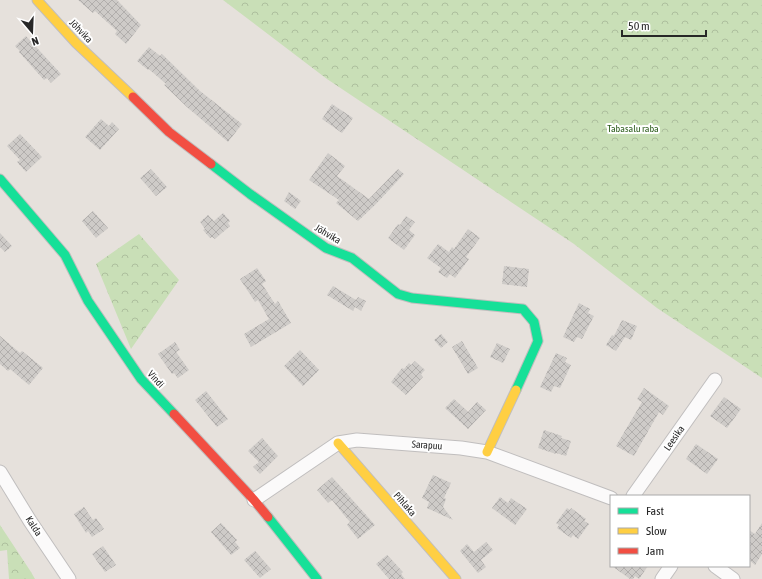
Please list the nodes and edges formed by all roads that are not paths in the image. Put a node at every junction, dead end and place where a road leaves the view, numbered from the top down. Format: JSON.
{"nodes":[{"id":1,"x":37,"y":0,"type":"edge"},
{"id":2,"x":0,"y":179,"type":"edge"},
{"id":3,"x":715,"y":380,"type":"dead end"},
{"id":4,"x":338,"y":443,"type":"junction"},
{"id":5,"x":487,"y":452,"type":"junction"},
{"id":6,"x":0,"y":472,"type":"edge"},
{"id":7,"x":634,"y":495,"type":"edge"},
{"id":8,"x":610,"y":498,"type":"edge"},
{"id":9,"x":254,"y":500,"type":"junction"},
{"id":10,"x":670,"y":567,"type":"edge"},
{"id":11,"x":716,"y":567,"type":"edge"},
{"id":12,"x":68,"y":579,"type":"edge"},
{"id":13,"x":317,"y":579,"type":"edge"},
{"id":14,"x":456,"y":579,"type":"edge"},
{"id":15,"x":662,"y":579,"type":"edge"},
{"id":16,"x":733,"y":579,"type":"edge"}],
"edges":[{"from":1,"to":5,"type":"street","name":"Jõhvika"},
{"from":2,"to":9,"type":"street","name":"Vindi"},
{"from":3,"to":7,"type":"street","name":"Leesika"},
{"from":4,"to":5,"type":"street","name":"Sarapuu"},
{"from":4,"to":9,"type":"street","name":"Sarapuu"},
{"from":4,"to":14,"type":"street","name":"Pihlaka"},
{"from":5,"to":8,"type":"street","name":"Sarapuu"},
{"from":6,"to":12,"type":"street","name":"Kalda"},
{"from":9,"to":13,"type":"street","name":"Vindi"},
{"from":10,"to":15,"type":"street"},
{"from":11,"to":16,"type":"street"}]}
